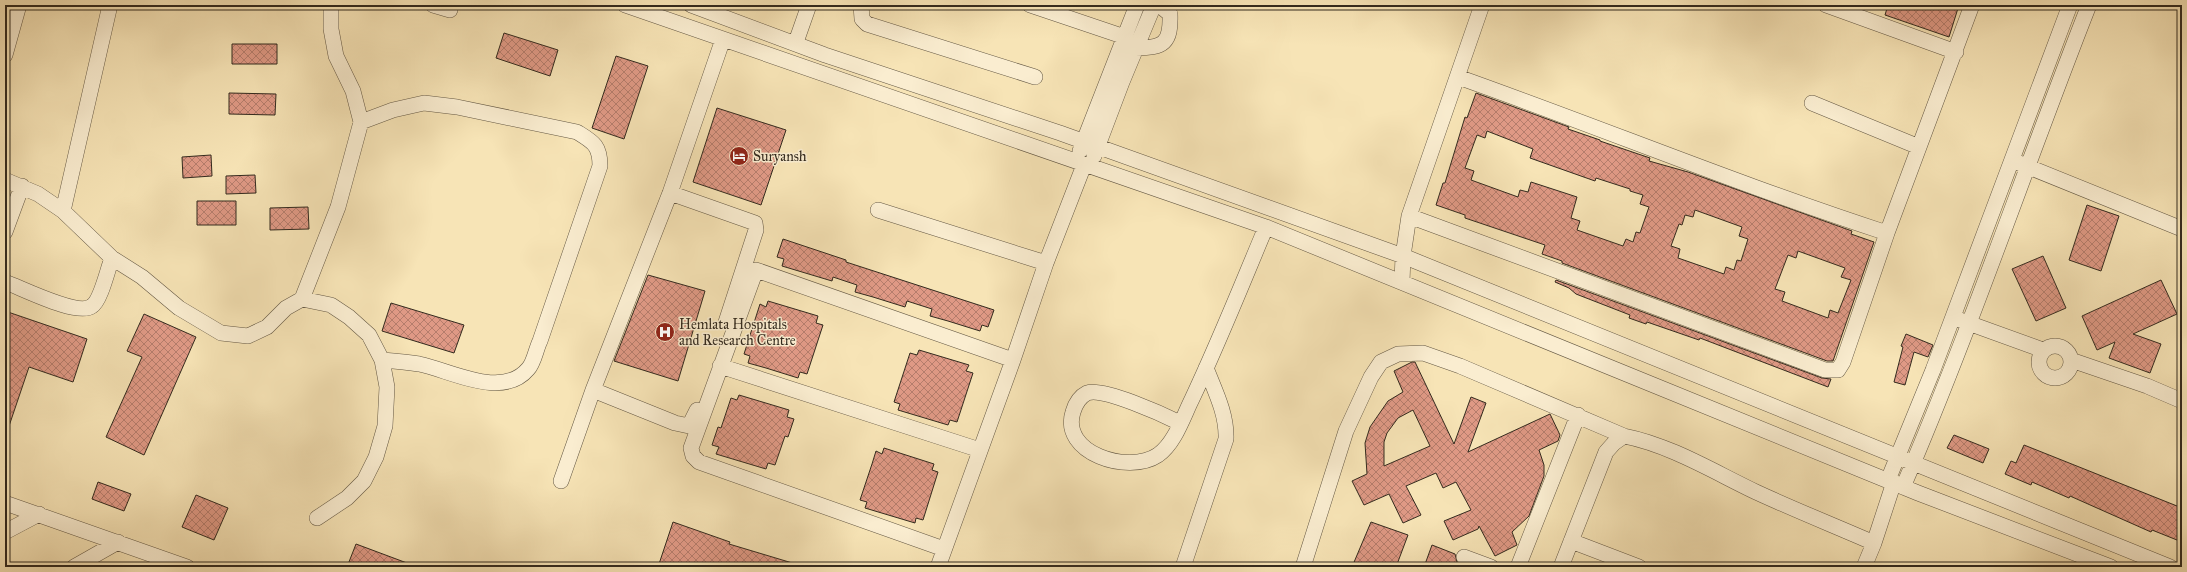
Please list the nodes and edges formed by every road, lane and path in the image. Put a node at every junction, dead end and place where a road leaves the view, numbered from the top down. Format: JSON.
{"nodes":[{"id":1,"x":19,"y":5,"type":"edge"},
{"id":2,"x":110,"y":5,"type":"edge"},
{"id":3,"x":331,"y":5,"type":"edge"},
{"id":4,"x":433,"y":5,"type":"edge"},
{"id":5,"x":625,"y":5,"type":"edge"},
{"id":6,"x":691,"y":5,"type":"edge"},
{"id":7,"x":808,"y":5,"type":"edge"},
{"id":8,"x":861,"y":5,"type":"edge"},
{"id":9,"x":1030,"y":5,"type":"edge"},
{"id":10,"x":1137,"y":5,"type":"edge"},
{"id":11,"x":1154,"y":5,"type":"edge"},
{"id":12,"x":1159,"y":5,"type":"edge"},
{"id":13,"x":1482,"y":5,"type":"edge"},
{"id":14,"x":1826,"y":5,"type":"edge"},
{"id":15,"x":1972,"y":5,"type":"edge"},
{"id":16,"x":2070,"y":5,"type":"edge"},
{"id":17,"x":2089,"y":5,"type":"edge"},
{"id":18,"x":450,"y":10,"type":"dead end"},
{"id":19,"x":1125,"y":37,"type":"junction"},
{"id":20,"x":723,"y":39,"type":"junction"},
{"id":21,"x":796,"y":42,"type":"junction"},
{"id":22,"x":1136,"y":48,"type":"junction"},
{"id":23,"x":1956,"y":52,"type":"junction"},
{"id":24,"x":5,"y":55,"type":"edge"},
{"id":25,"x":1035,"y":76,"type":"dead end"},
{"id":26,"x":1458,"y":77,"type":"junction"},
{"id":27,"x":1812,"y":103,"type":"dead end"},
{"id":28,"x":361,"y":122,"type":"junction"},
{"id":29,"x":1090,"y":144,"type":"junction"},
{"id":30,"x":1919,"y":147,"type":"junction"},
{"id":31,"x":2013,"y":160,"type":"junction"},
{"id":32,"x":1084,"y":164,"type":"junction"},
{"id":33,"x":2028,"y":167,"type":"junction"},
{"id":34,"x":5,"y":180,"type":"edge"},
{"id":35,"x":22,"y":186,"type":"junction"},
{"id":36,"x":670,"y":193,"type":"junction"},
{"id":37,"x":878,"y":210,"type":"dead end"},
{"id":38,"x":63,"y":211,"type":"junction"},
{"id":39,"x":1409,"y":216,"type":"junction"},
{"id":40,"x":1266,"y":227,"type":"junction"},
{"id":41,"x":2182,"y":229,"type":"edge"},
{"id":42,"x":5,"y":232,"type":"edge"},
{"id":43,"x":1887,"y":233,"type":"junction"},
{"id":44,"x":1403,"y":256,"type":"junction"},
{"id":45,"x":112,"y":258,"type":"junction"},
{"id":46,"x":1046,"y":263,"type":"junction"},
{"id":47,"x":5,"y":282,"type":"edge"},
{"id":48,"x":1402,"y":282,"type":"junction"},
{"id":49,"x":302,"y":299,"type":"junction"},
{"id":50,"x":1953,"y":318,"type":"junction"},
{"id":51,"x":1969,"y":323,"type":"junction"},
{"id":52,"x":2043,"y":350,"type":"junction"},
{"id":53,"x":382,"y":360,"type":"junction"},
{"id":54,"x":1013,"y":360,"type":"junction"},
{"id":55,"x":2071,"y":360,"type":"junction"},
{"id":56,"x":720,"y":366,"type":"junction"},
{"id":57,"x":1206,"y":368,"type":"junction"},
{"id":58,"x":593,"y":390,"type":"junction"},
{"id":59,"x":2182,"y":401,"type":"edge"},
{"id":60,"x":1578,"y":415,"type":"junction"},
{"id":61,"x":1180,"y":424,"type":"junction"},
{"id":62,"x":1624,"y":436,"type":"junction"},
{"id":63,"x":980,"y":450,"type":"junction"},
{"id":64,"x":1898,"y":456,"type":"junction"},
{"id":65,"x":1914,"y":462,"type":"junction"},
{"id":66,"x":561,"y":480,"type":"dead end"},
{"id":67,"x":1895,"y":483,"type":"junction"},
{"id":68,"x":5,"y":504,"type":"edge"},
{"id":69,"x":39,"y":514,"type":"junction"},
{"id":70,"x":317,"y":518,"type":"dead end"},
{"id":71,"x":5,"y":532,"type":"edge"},
{"id":72,"x":1571,"y":541,"type":"junction"},
{"id":73,"x":118,"y":542,"type":"junction"},
{"id":74,"x":1874,"y":543,"type":"junction"},
{"id":75,"x":944,"y":549,"type":"junction"},
{"id":76,"x":1464,"y":557,"type":"dead end"},
{"id":77,"x":1866,"y":566,"type":"edge"},
{"id":78,"x":74,"y":567,"type":"edge"},
{"id":79,"x":187,"y":567,"type":"edge"},
{"id":80,"x":938,"y":567,"type":"edge"},
{"id":81,"x":1183,"y":567,"type":"edge"},
{"id":82,"x":1303,"y":567,"type":"edge"},
{"id":83,"x":1491,"y":567,"type":"edge"},
{"id":84,"x":1518,"y":567,"type":"edge"},
{"id":85,"x":1562,"y":567,"type":"edge"},
{"id":86,"x":1639,"y":567,"type":"edge"},
{"id":87,"x":2111,"y":567,"type":"edge"},
{"id":88,"x":2170,"y":567,"type":"edge"}],
"edges":[{"from":1,"to":24,"type":"street"},
{"from":2,"to":38,"type":"street"},
{"from":3,"to":28,"type":"street"},
{"from":4,"to":18,"type":"street"},
{"from":5,"to":20,"type":"street"},
{"from":6,"to":21,"type":"street"},
{"from":7,"to":21,"type":"street"},
{"from":8,"to":25,"type":"street"},
{"from":9,"to":19,"type":"street"},
{"from":10,"to":19,"type":"street"},
{"from":11,"to":22,"type":"street"},
{"from":12,"to":22,"type":"street"},
{"from":13,"to":26,"type":"street"},
{"from":14,"to":23,"type":"street"},
{"from":15,"to":23,"type":"street"},
{"from":16,"to":31,"type":"street"},
{"from":17,"to":33,"type":"street"},
{"from":19,"to":29,"type":"street"},
{"from":20,"to":32,"type":"street"},
{"from":20,"to":36,"type":"street"},
{"from":21,"to":29,"type":"street"},
{"from":22,"to":29,"type":"street"},
{"from":23,"to":30,"type":"street"},
{"from":26,"to":39,"type":"street"},
{"from":26,"to":43,"type":"street"},
{"from":27,"to":30,"type":"street"},
{"from":28,"to":49,"type":"street"},
{"from":28,"to":53,"type":"street"},
{"from":29,"to":32,"type":"street"},
{"from":29,"to":44,"type":"street"},
{"from":30,"to":43,"type":"street"},
{"from":31,"to":33,"type":"street"},
{"from":31,"to":50,"type":"street"},
{"from":32,"to":40,"type":"street"},
{"from":32,"to":46,"type":"street"},
{"from":33,"to":41,"type":"street"},
{"from":33,"to":51,"type":"street"},
{"from":34,"to":35,"type":"street"},
{"from":35,"to":38,"type":"street"},
{"from":35,"to":42,"type":"street"},
{"from":36,"to":58,"type":"street"},
{"from":36,"to":58,"type":"street"},
{"from":37,"to":46,"type":"street"},
{"from":38,"to":45,"type":"street"},
{"from":39,"to":43,"type":"street"},
{"from":39,"to":44,"type":"street"},
{"from":40,"to":48,"type":"street"},
{"from":40,"to":57,"type":"street"},
{"from":44,"to":48,"type":"street"},
{"from":44,"to":64,"type":"street"},
{"from":45,"to":47,"type":"street"},
{"from":45,"to":49,"type":"street"},
{"from":46,"to":54,"type":"street"},
{"from":48,"to":67,"type":"street"},
{"from":49,"to":53,"type":"street"},
{"from":50,"to":51,"type":"street"},
{"from":50,"to":64,"type":"street"},
{"from":51,"to":52,"type":"street"},
{"from":51,"to":65,"type":"street"},
{"from":52,"to":55,"type":"street"},
{"from":52,"to":55,"type":"street"},
{"from":53,"to":70,"type":"street"},
{"from":54,"to":56,"type":"street"},
{"from":54,"to":63,"type":"street"},
{"from":55,"to":59,"type":"street"},
{"from":56,"to":63,"type":"street"},
{"from":56,"to":75,"type":"street"},
{"from":57,"to":61,"type":"street"},
{"from":57,"to":81,"type":"street"},
{"from":58,"to":66,"type":"street"},
{"from":60,"to":62,"type":"street"},
{"from":60,"to":82,"type":"street"},
{"from":60,"to":84,"type":"street"},
{"from":61,"to":61,"type":"street"},
{"from":62,"to":72,"type":"street"},
{"from":62,"to":74,"type":"street"},
{"from":63,"to":75,"type":"street"},
{"from":64,"to":65,"type":"street"},
{"from":64,"to":67,"type":"street"},
{"from":65,"to":67,"type":"street"},
{"from":65,"to":88,"type":"street"},
{"from":67,"to":74,"type":"street"},
{"from":67,"to":87,"type":"street"},
{"from":68,"to":69,"type":"street"},
{"from":69,"to":71,"type":"street"},
{"from":69,"to":73,"type":"street"},
{"from":72,"to":85,"type":"street"},
{"from":72,"to":86,"type":"street"},
{"from":73,"to":78,"type":"street"},
{"from":73,"to":79,"type":"street"},
{"from":74,"to":77,"type":"street"},
{"from":75,"to":80,"type":"street"},
{"from":76,"to":83,"type":"street"}]}
